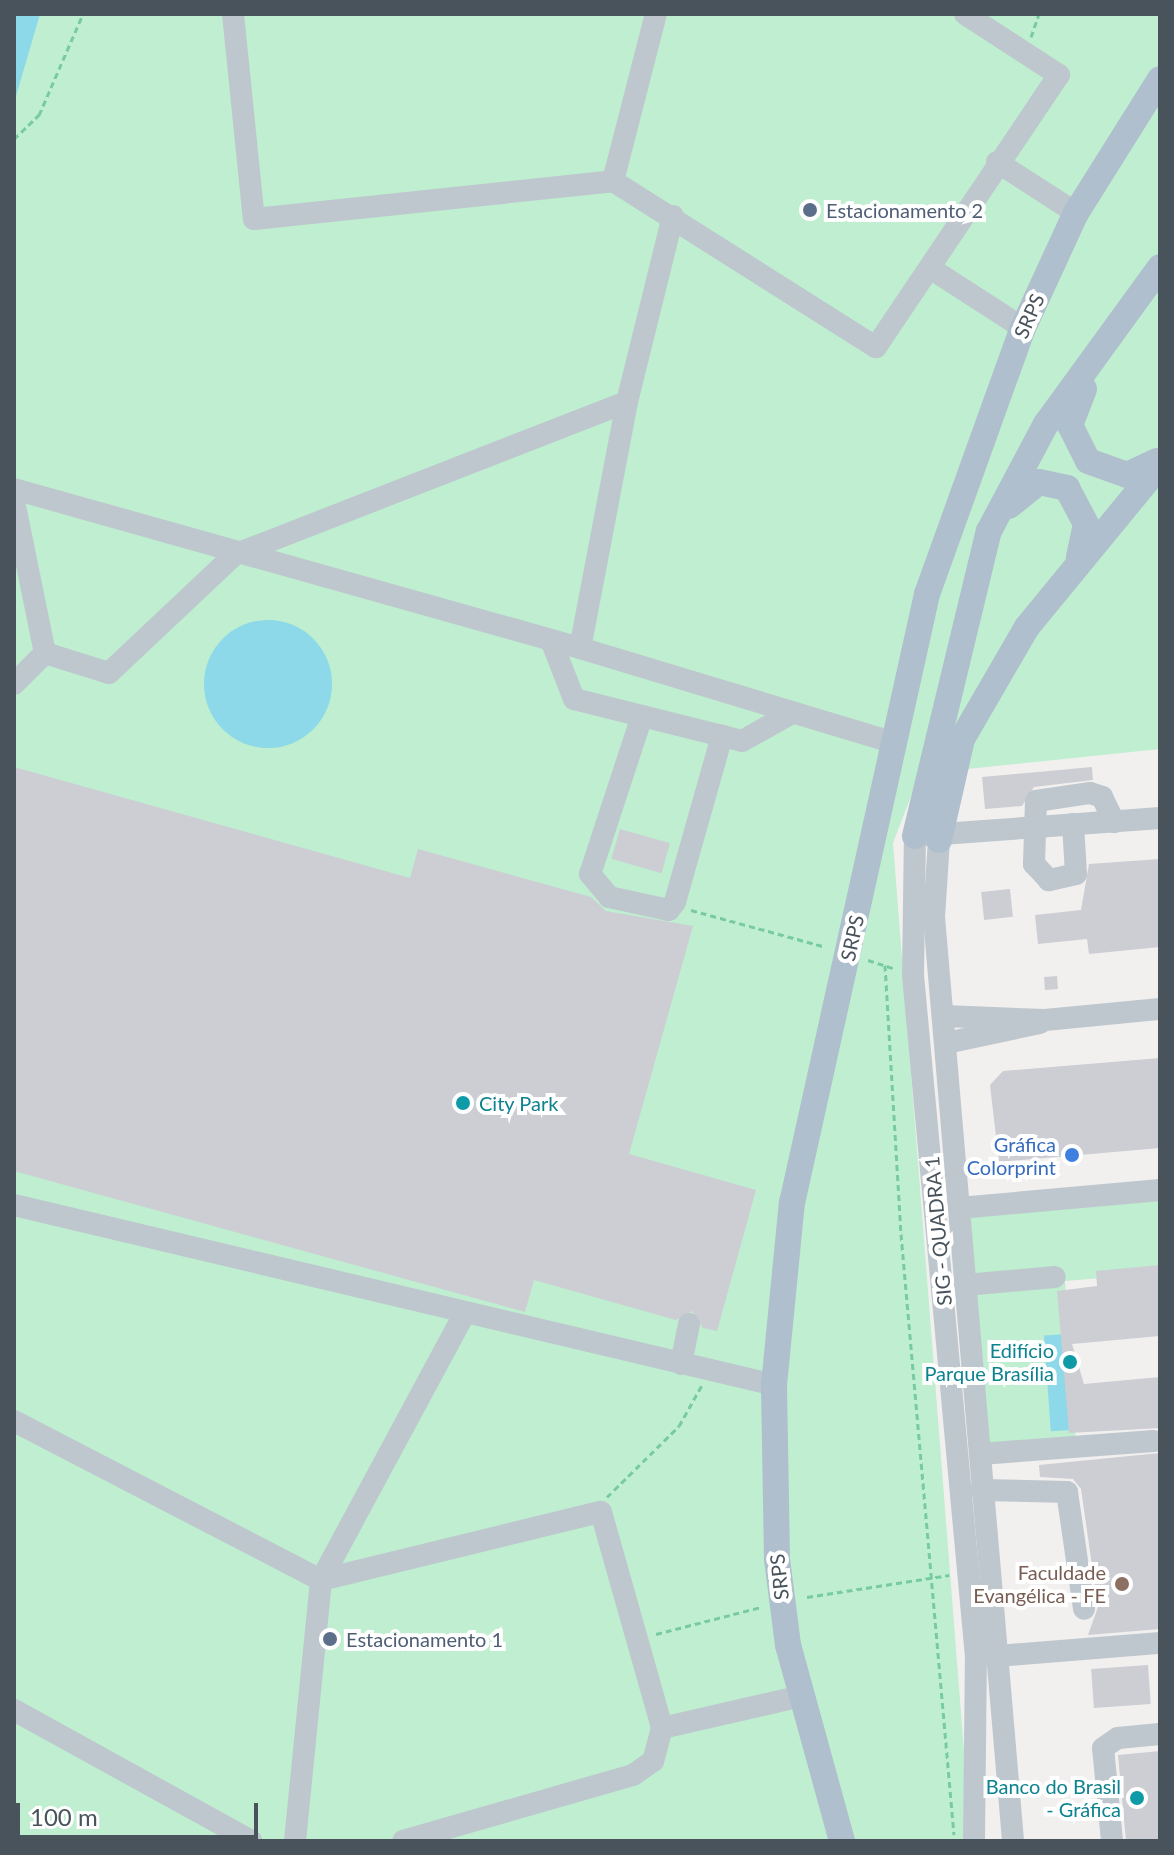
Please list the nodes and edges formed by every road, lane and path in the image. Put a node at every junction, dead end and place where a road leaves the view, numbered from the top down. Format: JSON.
{"nodes":[{"id":1,"x":83,"y":14,"type":"edge"},
{"id":2,"x":233,"y":14,"type":"edge"},
{"id":3,"x":656,"y":14,"type":"edge"},
{"id":4,"x":965,"y":14,"type":"edge"},
{"id":5,"x":1160,"y":79,"type":"edge"},
{"id":6,"x":14,"y":139,"type":"edge"},
{"id":7,"x":997,"y":162,"type":"junction"},
{"id":8,"x":613,"y":181,"type":"junction"},
{"id":9,"x":1076,"y":213,"type":"junction"},
{"id":10,"x":673,"y":216,"type":"junction"},
{"id":11,"x":1160,"y":267,"type":"edge"},
{"id":12,"x":930,"y":268,"type":"junction"},
{"id":13,"x":1023,"y":328,"type":"junction"},
{"id":14,"x":1117,"y":330,"type":"junction"},
{"id":15,"x":627,"y":402,"type":"junction"},
{"id":16,"x":1160,"y":462,"type":"edge"},
{"id":17,"x":14,"y":489,"type":"edge"},
{"id":18,"x":14,"y":501,"type":"edge"},
{"id":19,"x":989,"y":531,"type":"junction"},
{"id":20,"x":234,"y":555,"type":"junction"},
{"id":21,"x":1078,"y":562,"type":"junction"},
{"id":22,"x":551,"y":640,"type":"junction"},
{"id":23,"x":580,"y":648,"type":"junction"},
{"id":24,"x":45,"y":653,"type":"junction"},
{"id":25,"x":14,"y":684,"type":"edge"},
{"id":26,"x":792,"y":713,"type":"junction"},
{"id":27,"x":642,"y":716,"type":"junction"},
{"id":28,"x":722,"y":736,"type":"junction"},
{"id":29,"x":895,"y":743,"type":"junction"},
{"id":30,"x":1160,"y":818,"type":"edge"},
{"id":31,"x":1114,"y":822,"type":"junction"},
{"id":32,"x":1073,"y":824,"type":"junction"},
{"id":33,"x":1030,"y":829,"type":"junction"},
{"id":34,"x":927,"y":838,"type":"junction"},
{"id":35,"x":672,"y":905,"type":"junction"},
{"id":36,"x":849,"y":953,"type":"junction"},
{"id":37,"x":885,"y":965,"type":"junction"},
{"id":38,"x":913,"y":975,"type":"junction"},
{"id":39,"x":1160,"y":1009,"type":"edge"},
{"id":40,"x":944,"y":1016,"type":"junction"},
{"id":41,"x":1045,"y":1020,"type":"junction"},
{"id":42,"x":946,"y":1043,"type":"junction"},
{"id":43,"x":1160,"y":1190,"type":"edge"},
{"id":44,"x":14,"y":1205,"type":"edge"},
{"id":45,"x":959,"y":1208,"type":"junction"},
{"id":46,"x":1055,"y":1277,"type":"dead end"},
{"id":47,"x":965,"y":1285,"type":"junction"},
{"id":48,"x":465,"y":1313,"type":"junction"},
{"id":49,"x":689,"y":1324,"type":"dead end"},
{"id":50,"x":681,"y":1364,"type":"junction"},
{"id":51,"x":707,"y":1370,"type":"junction"},
{"id":52,"x":774,"y":1385,"type":"junction"},
{"id":53,"x":14,"y":1421,"type":"edge"},
{"id":54,"x":1154,"y":1441,"type":"dead end"},
{"id":55,"x":980,"y":1454,"type":"junction"},
{"id":56,"x":981,"y":1490,"type":"junction"},
{"id":57,"x":601,"y":1512,"type":"junction"},
{"id":58,"x":969,"y":1572,"type":"junction"},
{"id":59,"x":931,"y":1578,"type":"junction"},
{"id":60,"x":321,"y":1580,"type":"junction"},
{"id":61,"x":807,"y":1597,"type":"dead end"},
{"id":62,"x":761,"y":1607,"type":"dead end"},
{"id":63,"x":1084,"y":1609,"type":"dead end"},
{"id":64,"x":638,"y":1638,"type":"junction"},
{"id":65,"x":1160,"y":1643,"type":"edge"},
{"id":66,"x":997,"y":1656,"type":"junction"},
{"id":67,"x":802,"y":1696,"type":"junction"},
{"id":68,"x":14,"y":1710,"type":"edge"},
{"id":69,"x":662,"y":1728,"type":"junction"},
{"id":70,"x":1160,"y":1734,"type":"edge"},
{"id":71,"x":975,"y":1804,"type":"junction"},
{"id":72,"x":1010,"y":1815,"type":"junction"},
{"id":73,"x":251,"y":1841,"type":"edge"},
{"id":74,"x":295,"y":1841,"type":"edge"},
{"id":75,"x":403,"y":1841,"type":"edge"},
{"id":76,"x":842,"y":1841,"type":"edge"},
{"id":77,"x":954,"y":1841,"type":"edge"},
{"id":78,"x":974,"y":1841,"type":"edge"},
{"id":79,"x":1013,"y":1841,"type":"edge"},
{"id":80,"x":1112,"y":1841,"type":"edge"}],
"edges":[{"from":1,"to":6,"type":"path"},
{"from":2,"to":8,"type":"street"},
{"from":3,"to":8,"type":"street"},
{"from":4,"to":7,"type":"street"},
{"from":5,"to":9,"type":"main road","name":"SRPS"},
{"from":7,"to":9,"type":"street"},
{"from":7,"to":12,"type":"street"},
{"from":8,"to":10,"type":"street"},
{"from":9,"to":13,"type":"main road","name":"SRPS"},
{"from":10,"to":12,"type":"street"},
{"from":10,"to":15,"type":"street"},
{"from":11,"to":14,"type":"main road"},
{"from":12,"to":13,"type":"street"},
{"from":13,"to":29,"type":"main road","name":"SRPS"},
{"from":14,"to":16,"type":"main road"},
{"from":14,"to":19,"type":"main road"},
{"from":15,"to":20,"type":"street"},
{"from":15,"to":23,"type":"street"},
{"from":16,"to":21,"type":"main road"},
{"from":17,"to":20,"type":"street"},
{"from":18,"to":24,"type":"street"},
{"from":19,"to":21,"type":"main road"},
{"from":19,"to":34,"type":"main road"},
{"from":20,"to":22,"type":"street"},
{"from":20,"to":24,"type":"street"},
{"from":21,"to":34,"type":"main road"},
{"from":22,"to":23,"type":"street"},
{"from":22,"to":27,"type":"street"},
{"from":23,"to":26,"type":"street"},
{"from":24,"to":25,"type":"street"},
{"from":26,"to":28,"type":"street"},
{"from":26,"to":29,"type":"street"},
{"from":27,"to":28,"type":"street"},
{"from":27,"to":35,"type":"street"},
{"from":28,"to":35,"type":"street"},
{"from":29,"to":36,"type":"main road","name":"SRPS"},
{"from":30,"to":31,"type":"street"},
{"from":31,"to":32,"type":"street"},
{"from":31,"to":33,"type":"street"},
{"from":32,"to":33,"type":"street"},
{"from":32,"to":33,"type":"street"},
{"from":33,"to":34,"type":"street"},
{"from":34,"to":38,"type":"street","name":"SIG - QUADRA 1"},
{"from":34,"to":40,"type":"street","name":"SIG - QUADRA 1"},
{"from":35,"to":36,"type":"path"},
{"from":36,"to":37,"type":"path"},
{"from":36,"to":52,"type":"main road","name":"SRPS"},
{"from":37,"to":38,"type":"path"},
{"from":37,"to":59,"type":"path"},
{"from":38,"to":58,"type":"street","name":"SIG - QUADRA 1"},
{"from":39,"to":41,"type":"street"},
{"from":40,"to":41,"type":"street"},
{"from":40,"to":42,"type":"street","name":"SIG - QUADRA 1"},
{"from":41,"to":42,"type":"street"},
{"from":42,"to":45,"type":"street","name":"SIG - QUADRA 1"},
{"from":43,"to":45,"type":"street"},
{"from":44,"to":48,"type":"street"},
{"from":45,"to":47,"type":"street","name":"SIG - QUADRA 1"},
{"from":46,"to":47,"type":"street"},
{"from":47,"to":55,"type":"street","name":"SIG - QUADRA 1"},
{"from":48,"to":50,"type":"street"},
{"from":48,"to":60,"type":"street"},
{"from":49,"to":50,"type":"street"},
{"from":50,"to":51,"type":"street"},
{"from":51,"to":52,"type":"street"},
{"from":51,"to":57,"type":"path"},
{"from":52,"to":67,"type":"main road","name":"SRPS"},
{"from":53,"to":60,"type":"street"},
{"from":54,"to":55,"type":"street"},
{"from":55,"to":56,"type":"street","name":"SIG - QUADRA 1"},
{"from":56,"to":63,"type":"street"},
{"from":56,"to":66,"type":"street","name":"SIG - QUADRA 1"},
{"from":57,"to":60,"type":"street"},
{"from":57,"to":64,"type":"street"},
{"from":58,"to":59,"type":"path"},
{"from":58,"to":71,"type":"street","name":"SIG - QUADRA 1"},
{"from":59,"to":61,"type":"path"},
{"from":59,"to":77,"type":"path"},
{"from":60,"to":74,"type":"street"},
{"from":62,"to":64,"type":"path"},
{"from":64,"to":69,"type":"street"},
{"from":65,"to":66,"type":"street"},
{"from":66,"to":72,"type":"street","name":"SIG - QUADRA 1"},
{"from":67,"to":69,"type":"street"},
{"from":67,"to":76,"type":"main road","name":"SRPS"},
{"from":68,"to":73,"type":"street"},
{"from":69,"to":75,"type":"street"},
{"from":70,"to":80,"type":"street"},
{"from":71,"to":72,"type":"street"},
{"from":71,"to":78,"type":"street","name":"SIG - QUADRA 1"},
{"from":72,"to":79,"type":"street","name":"SIG - QUADRA 1"}]}
